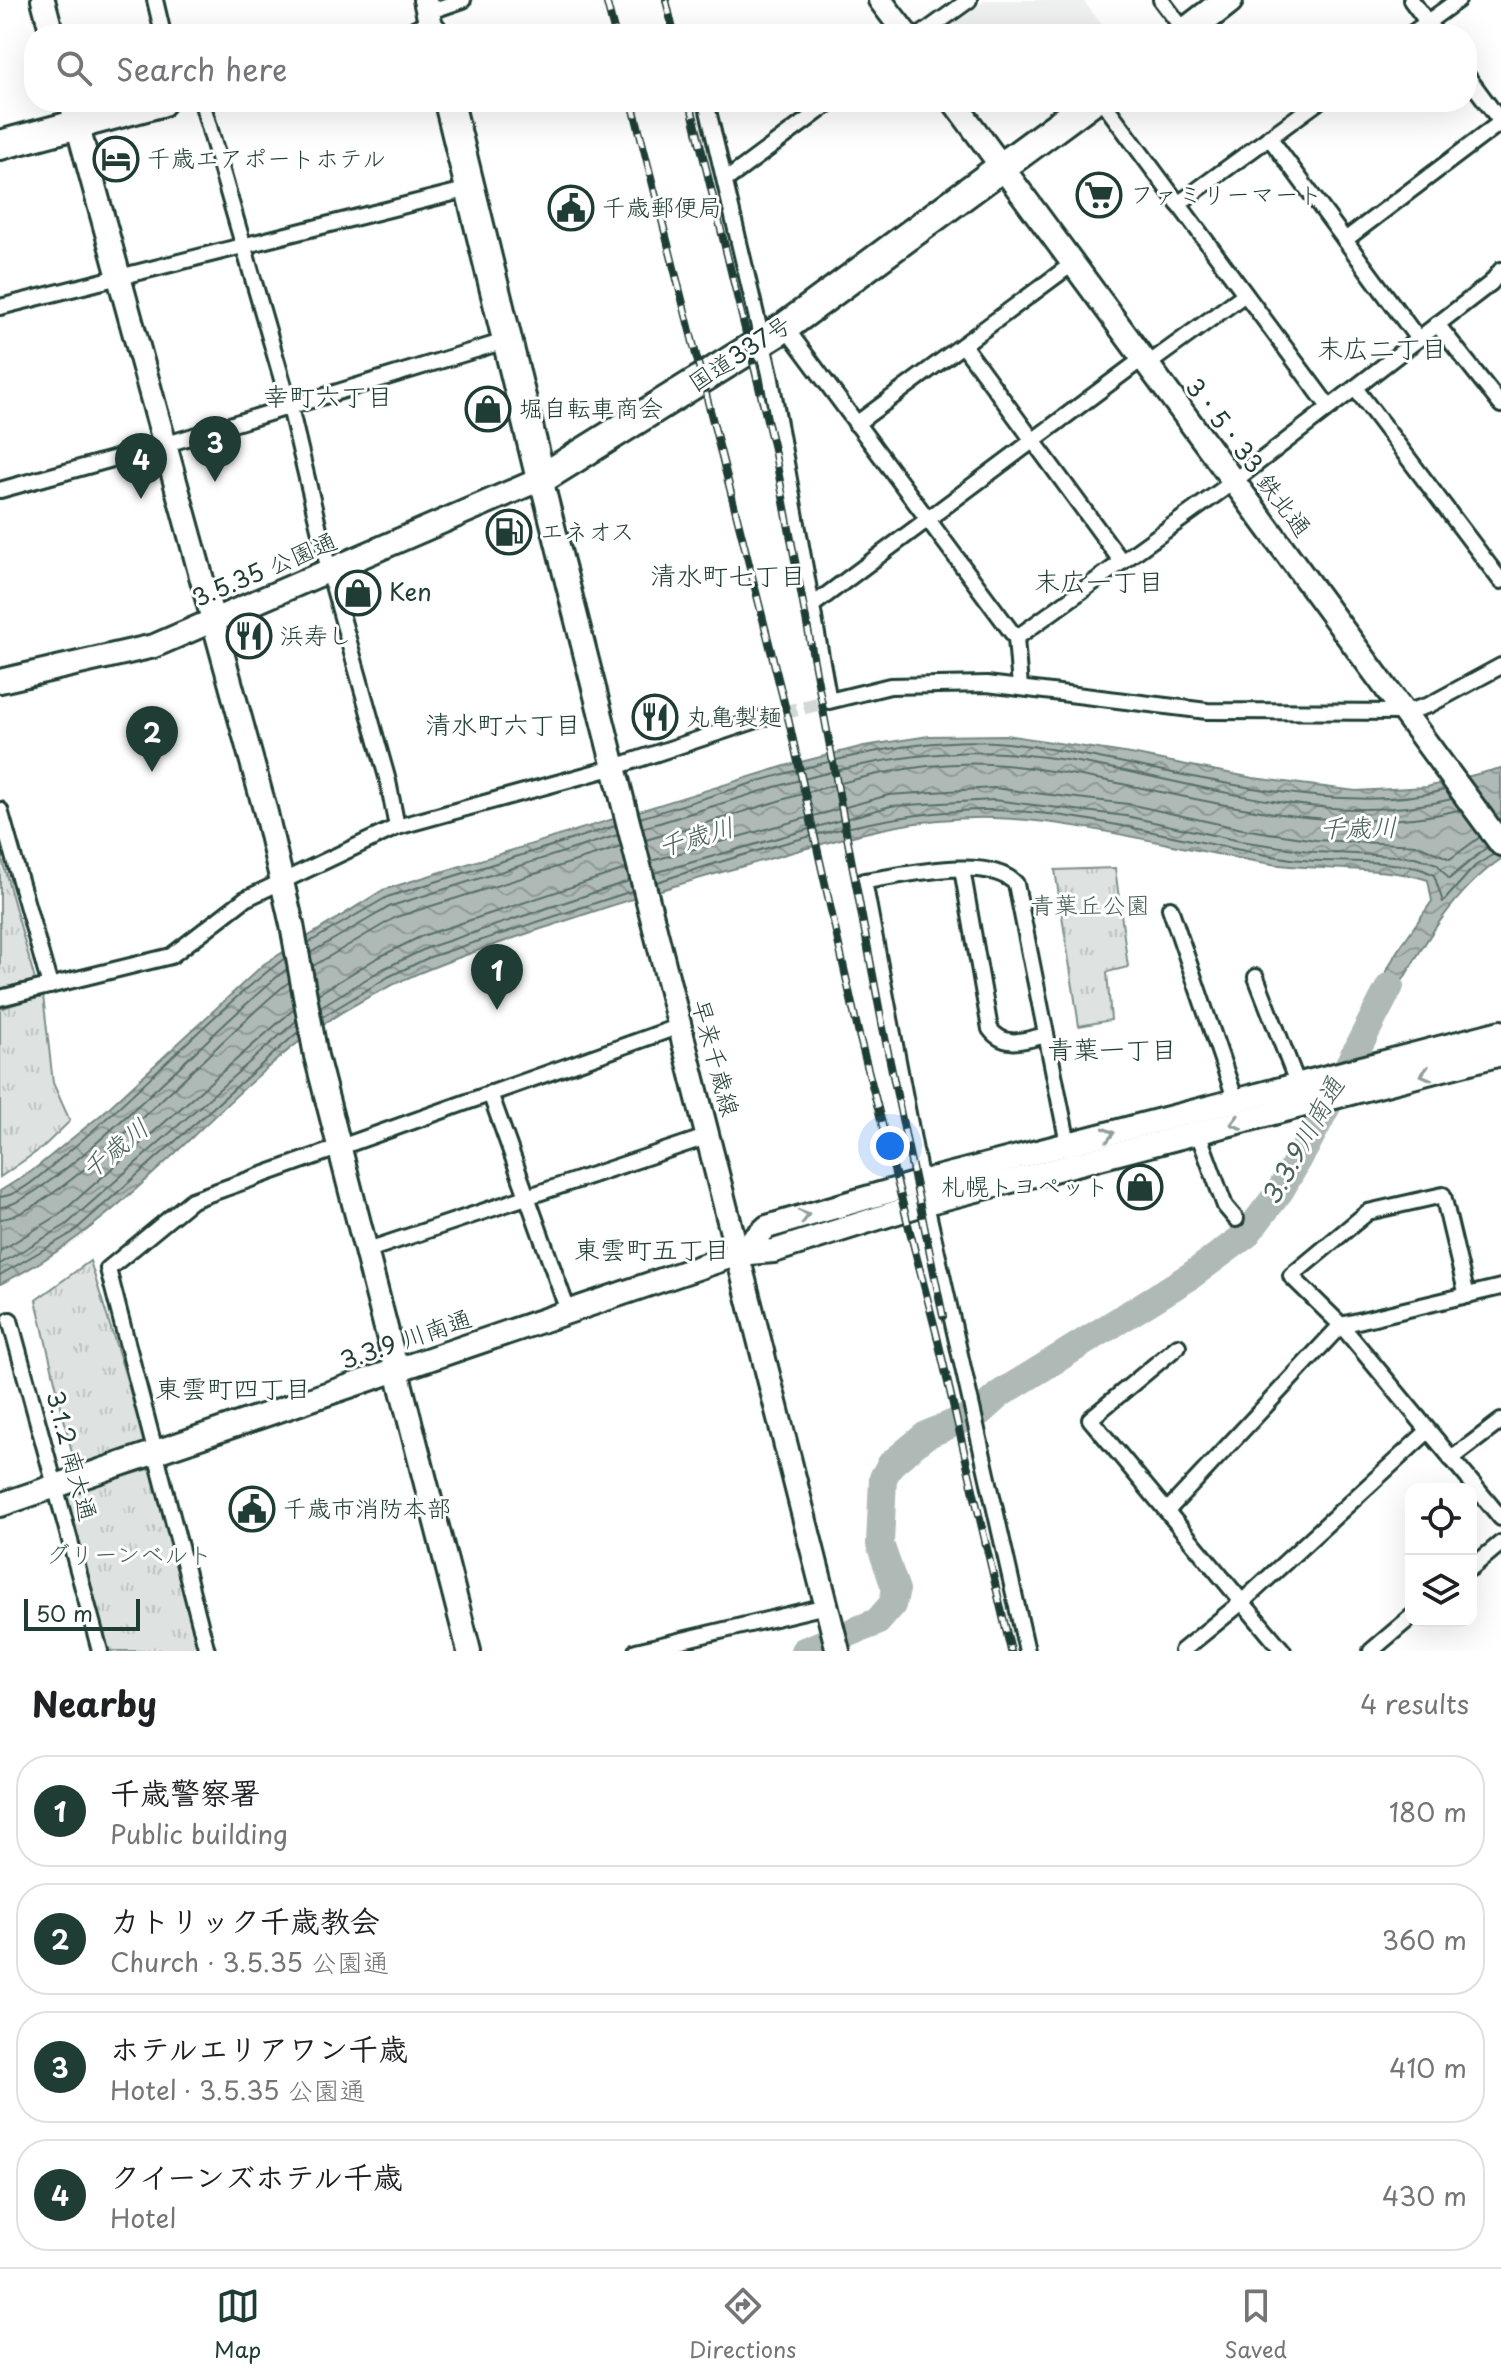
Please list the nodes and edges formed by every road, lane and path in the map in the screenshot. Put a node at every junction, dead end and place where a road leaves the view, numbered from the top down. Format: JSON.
{"nodes":[{"id":1,"x":43,"y":0,"type":"edge"},
{"id":2,"x":155,"y":0,"type":"edge"},
{"id":3,"x":463,"y":0,"type":"edge"},
{"id":4,"x":880,"y":0,"type":"edge"},
{"id":5,"x":969,"y":0,"type":"edge"},
{"id":6,"x":1161,"y":0,"type":"edge"},
{"id":7,"x":1228,"y":0,"type":"edge"},
{"id":8,"x":1411,"y":0,"type":"edge"},
{"id":9,"x":1458,"y":0,"type":"edge"},
{"id":10,"x":427,"y":22,"type":"edge"},
{"id":11,"x":49,"y":24,"type":"edge"},
{"id":12,"x":161,"y":24,"type":"edge"},
{"id":13,"x":898,"y":24,"type":"edge"},
{"id":14,"x":936,"y":24,"type":"edge"},
{"id":15,"x":1178,"y":24,"type":"edge"},
{"id":16,"x":1197,"y":24,"type":"edge"},
{"id":17,"x":1429,"y":24,"type":"edge"},
{"id":18,"x":1436,"y":24,"type":"edge"},
{"id":19,"x":1477,"y":90,"type":"edge"},
{"id":20,"x":205,"y":112,"type":"edge"},
{"id":21,"x":451,"y":112,"type":"edge"},
{"id":22,"x":709,"y":112,"type":"edge"},
{"id":23,"x":818,"y":112,"type":"edge"},
{"id":24,"x":961,"y":112,"type":"edge"},
{"id":25,"x":1076,"y":112,"type":"edge"},
{"id":26,"x":1110,"y":112,"type":"edge"},
{"id":27,"x":1304,"y":112,"type":"edge"},
{"id":28,"x":74,"y":113,"type":"edge"},
{"id":29,"x":1269,"y":137,"type":"junction"},
{"id":30,"x":0,"y":145,"type":"edge"},
{"id":31,"x":999,"y":166,"type":"junction"},
{"id":32,"x":726,"y":180,"type":"junction"},
{"id":33,"x":469,"y":189,"type":"junction"},
{"id":34,"x":1178,"y":204,"type":"junction"},
{"id":35,"x":1345,"y":240,"type":"junction"},
{"id":36,"x":242,"y":246,"type":"junction"},
{"id":37,"x":1072,"y":264,"type":"junction"},
{"id":38,"x":1501,"y":270,"type":"edge"},
{"id":39,"x":121,"y":276,"type":"junction"},
{"id":40,"x":1245,"y":294,"type":"junction"},
{"id":41,"x":0,"y":307,"type":"edge"},
{"id":42,"x":1437,"y":324,"type":"junction"},
{"id":43,"x":774,"y":334,"type":"junction"},
{"id":44,"x":1418,"y":339,"type":"junction"},
{"id":45,"x":505,"y":341,"type":"junction"},
{"id":46,"x":963,"y":345,"type":"junction"},
{"id":47,"x":1145,"y":362,"type":"junction"},
{"id":48,"x":1355,"y":388,"type":"junction"},
{"id":49,"x":1501,"y":405,"type":"edge"},
{"id":50,"x":290,"y":407,"type":"junction"},
{"id":51,"x":1329,"y":407,"type":"junction"},
{"id":52,"x":856,"y":424,"type":"junction"},
{"id":53,"x":1033,"y":439,"type":"junction"},
{"id":54,"x":167,"y":444,"type":"junction"},
{"id":55,"x":541,"y":479,"type":"junction"},
{"id":56,"x":1233,"y":482,"type":"junction"},
{"id":57,"x":0,"y":490,"type":"edge"},
{"id":58,"x":929,"y":519,"type":"junction"},
{"id":59,"x":1122,"y":562,"type":"junction"},
{"id":60,"x":329,"y":571,"type":"junction"},
{"id":61,"x":1501,"y":581,"type":"edge"},
{"id":62,"x":813,"y":605,"type":"junction"},
{"id":63,"x":211,"y":620,"type":"junction"},
{"id":64,"x":1016,"y":638,"type":"junction"},
{"id":65,"x":1501,"y":666,"type":"edge"},
{"id":66,"x":0,"y":681,"type":"edge"},
{"id":67,"x":1020,"y":687,"type":"junction"},
{"id":68,"x":1407,"y":712,"type":"junction"},
{"id":69,"x":763,"y":718,"type":"tunnel mouth"},
{"id":70,"x":617,"y":774,"type":"junction"},
{"id":71,"x":0,"y":810,"type":"edge"},
{"id":72,"x":397,"y":827,"type":"junction"},
{"id":73,"x":1501,"y":844,"type":"edge"},
{"id":74,"x":962,"y":869,"type":"junction"},
{"id":75,"x":281,"y":884,"type":"junction"},
{"id":76,"x":1170,"y":908,"type":"dead end"},
{"id":77,"x":1256,"y":977,"type":"dead end"},
{"id":78,"x":50,"y":986,"type":"junction"},
{"id":79,"x":0,"y":998,"type":"edge"},
{"id":80,"x":680,"y":1026,"type":"junction"},
{"id":81,"x":1501,"y":1032,"type":"edge"},
{"id":82,"x":1046,"y":1035,"type":"junction"},
{"id":83,"x":1501,"y":1054,"type":"edge"},
{"id":84,"x":1298,"y":1085,"type":"junction"},
{"id":85,"x":490,"y":1093,"type":"junction"},
{"id":86,"x":1236,"y":1101,"type":"junction"},
{"id":87,"x":1198,"y":1133,"type":"junction"},
{"id":88,"x":709,"y":1136,"type":"junction"},
{"id":89,"x":338,"y":1146,"type":"junction"},
{"id":90,"x":1070,"y":1155,"type":"junction"},
{"id":91,"x":923,"y":1192,"type":"junction"},
{"id":92,"x":526,"y":1194,"type":"junction"},
{"id":93,"x":1236,"y":1219,"type":"dead end"},
{"id":94,"x":365,"y":1251,"type":"junction"},
{"id":95,"x":738,"y":1254,"type":"junction"},
{"id":96,"x":1501,"y":1287,"type":"edge"},
{"id":97,"x":1467,"y":1296,"type":"junction"},
{"id":98,"x":568,"y":1311,"type":"junction"},
{"id":99,"x":10,"y":1320,"type":"dead end"},
{"id":100,"x":1341,"y":1325,"type":"junction"},
{"id":101,"x":1178,"y":1346,"type":"dead end"},
{"id":102,"x":396,"y":1372,"type":"junction"},
{"id":103,"x":1501,"y":1421,"type":"edge"},
{"id":104,"x":1428,"y":1431,"type":"junction"},
{"id":105,"x":158,"y":1452,"type":"junction"},
{"id":106,"x":1451,"y":1459,"type":"junction"},
{"id":107,"x":57,"y":1485,"type":"junction"},
{"id":108,"x":0,"y":1505,"type":"edge"},
{"id":109,"x":1167,"y":1511,"type":"junction"},
{"id":110,"x":1501,"y":1518,"type":"edge"},
{"id":111,"x":1501,"y":1543,"type":"edge"},
{"id":112,"x":1477,"y":1563,"type":"edge"},
{"id":113,"x":1242,"y":1602,"type":"junction"},
{"id":114,"x":827,"y":1610,"type":"junction"},
{"id":115,"x":1405,"y":1622,"type":"edge"},
{"id":116,"x":100,"y":1651,"type":"edge"},
{"id":117,"x":207,"y":1651,"type":"edge"},
{"id":118,"x":469,"y":1651,"type":"edge"},
{"id":119,"x":636,"y":1651,"type":"edge"},
{"id":120,"x":838,"y":1651,"type":"edge"},
{"id":121,"x":1027,"y":1651,"type":"edge"},
{"id":122,"x":1182,"y":1651,"type":"edge"},
{"id":123,"x":1283,"y":1651,"type":"edge"},
{"id":124,"x":1371,"y":1651,"type":"edge"}],
"edges":[{"from":1,"to":11,"type":"street"},
{"from":2,"to":12,"type":"street"},
{"from":3,"to":10,"type":"street"},
{"from":4,"to":13,"type":"street"},
{"from":5,"to":14,"type":"street"},
{"from":6,"to":15,"type":"street"},
{"from":7,"to":16,"type":"highway"},
{"from":8,"to":17,"type":"street"},
{"from":9,"to":18,"type":"street"},
{"from":19,"to":35,"type":"street"},
{"from":20,"to":36,"type":"street"},
{"from":21,"to":33,"type":"highway"},
{"from":22,"to":32,"type":"street"},
{"from":23,"to":32,"type":"street"},
{"from":24,"to":31,"type":"street","name":"3・5・33 鉄北通"},
{"from":25,"to":31,"type":"highway","name":"国道337号"},
{"from":26,"to":34,"type":"street"},
{"from":27,"to":29,"type":"street"},
{"from":28,"to":30,"type":"highway"},
{"from":28,"to":39,"type":"street"},
{"from":29,"to":34,"type":"street"},
{"from":29,"to":35,"type":"street"},
{"from":31,"to":37,"type":"street","name":"3・5・33 鉄北通"},
{"from":31,"to":43,"type":"highway","name":"国道337号"},
{"from":32,"to":43,"type":"street"},
{"from":33,"to":36,"type":"street"},
{"from":33,"to":45,"type":"highway"},
{"from":34,"to":40,"type":"street"},
{"from":35,"to":44,"type":"street"},
{"from":36,"to":39,"type":"street"},
{"from":36,"to":50,"type":"street"},
{"from":37,"to":46,"type":"street"},
{"from":37,"to":47,"type":"street","name":"3・5・33 鉄北通"},
{"from":38,"to":42,"type":"street"},
{"from":39,"to":41,"type":"street"},
{"from":39,"to":54,"type":"street"},
{"from":40,"to":47,"type":"street"},
{"from":40,"to":51,"type":"street"},
{"from":42,"to":44,"type":"street"},
{"from":42,"to":49,"type":"street"},
{"from":43,"to":52,"type":"street"},
{"from":43,"to":55,"type":"highway","name":"国道337号"},
{"from":43,"to":62,"type":"street"},
{"from":44,"to":48,"type":"street"},
{"from":45,"to":50,"type":"street"},
{"from":45,"to":55,"type":"highway"},
{"from":46,"to":52,"type":"street"},
{"from":46,"to":53,"type":"street"},
{"from":47,"to":53,"type":"street"},
{"from":47,"to":56,"type":"street","name":"3・5・33 鉄北通"},
{"from":48,"to":51,"type":"street"},
{"from":48,"to":61,"type":"street"},
{"from":50,"to":54,"type":"street"},
{"from":50,"to":60,"type":"street"},
{"from":51,"to":56,"type":"street"},
{"from":52,"to":58,"type":"street"},
{"from":53,"to":58,"type":"street"},
{"from":53,"to":59,"type":"street"},
{"from":54,"to":57,"type":"street"},
{"from":54,"to":63,"type":"street"},
{"from":55,"to":60,"type":"street","name":"3.5.35 公園通"},
{"from":55,"to":70,"type":"street","name":"早来千歳線"},
{"from":56,"to":59,"type":"street"},
{"from":56,"to":68,"type":"street","name":"3・5・33 鉄北通"},
{"from":58,"to":62,"type":"street"},
{"from":58,"to":64,"type":"street"},
{"from":59,"to":64,"type":"street"},
{"from":60,"to":63,"type":"street","name":"3.5.35 公園通"},
{"from":60,"to":72,"type":"street"},
{"from":62,"to":67,"type":"street"},
{"from":63,"to":66,"type":"street","name":"3.5.35 公園通"},
{"from":63,"to":75,"type":"street"},
{"from":64,"to":67,"type":"street"},
{"from":65,"to":68,"type":"street"},
{"from":67,"to":68,"type":"street"},
{"from":68,"to":73,"type":"street","name":"3・5・33 鉄北通"},
{"from":69,"to":70,"type":"street"},
{"from":70,"to":72,"type":"street"},
{"from":70,"to":80,"type":"street","name":"早来千歳線"},
{"from":71,"to":78,"type":"street"},
{"from":72,"to":75,"type":"street"},
{"from":74,"to":82,"type":"street"},
{"from":74,"to":82,"type":"street"},
{"from":74,"to":91,"type":"street"},
{"from":75,"to":78,"type":"street"},
{"from":75,"to":89,"type":"street"},
{"from":76,"to":86,"type":"street"},
{"from":77,"to":84,"type":"street"},
{"from":78,"to":79,"type":"street"},
{"from":80,"to":85,"type":"street"},
{"from":80,"to":88,"type":"street","name":"早来千歳線"},
{"from":81,"to":84,"type":"street"},
{"from":82,"to":90,"type":"street"},
{"from":83,"to":87,"type":"street","one_way":true},
{"from":84,"to":86,"type":"street"},
{"from":85,"to":89,"type":"street"},
{"from":85,"to":92,"type":"street"},
{"from":90,"to":86,"type":"street","one_way":true},
{"from":87,"to":90,"type":"street"},
{"from":87,"to":93,"type":"street"},
{"from":88,"to":92,"type":"street"},
{"from":88,"to":95,"type":"street","name":"早来千歳線"},
{"from":89,"to":94,"type":"street"},
{"from":89,"to":105,"type":"street"},
{"from":90,"to":91,"type":"street"},
{"from":91,"to":95,"type":"street"},
{"from":91,"to":121,"type":"street"},
{"from":92,"to":94,"type":"street"},
{"from":92,"to":98,"type":"street"},
{"from":94,"to":102,"type":"street"},
{"from":95,"to":98,"type":"street","name":"3.3.9 川南通"},
{"from":95,"to":114,"type":"street","name":"早来千歳線"},
{"from":96,"to":97,"type":"street"},
{"from":97,"to":100,"type":"street"},
{"from":97,"to":100,"type":"street"},
{"from":98,"to":102,"type":"street","name":"3.3.9 川南通"},
{"from":99,"to":107,"type":"street","name":"3.1.2 南大通"},
{"from":100,"to":104,"type":"street"},
{"from":100,"to":109,"type":"street"},
{"from":101,"to":109,"type":"street"},
{"from":102,"to":105,"type":"street","name":"3.3.9 川南通"},
{"from":102,"to":118,"type":"street"},
{"from":103,"to":106,"type":"street"},
{"from":104,"to":106,"type":"street"},
{"from":104,"to":113,"type":"street"},
{"from":105,"to":107,"type":"street","name":"3.3.9 川南通"},
{"from":105,"to":117,"type":"street"},
{"from":106,"to":110,"type":"street"},
{"from":107,"to":108,"type":"street","name":"3.3.9 川南通"},
{"from":107,"to":116,"type":"street","name":"3.1.2 南大通"},
{"from":109,"to":113,"type":"street"},
{"from":111,"to":112,"type":"street"},
{"from":113,"to":122,"type":"street"},
{"from":113,"to":123,"type":"street"},
{"from":114,"to":119,"type":"street"},
{"from":114,"to":120,"type":"street","name":"早来千歳線"},
{"from":115,"to":124,"type":"street"}]}
